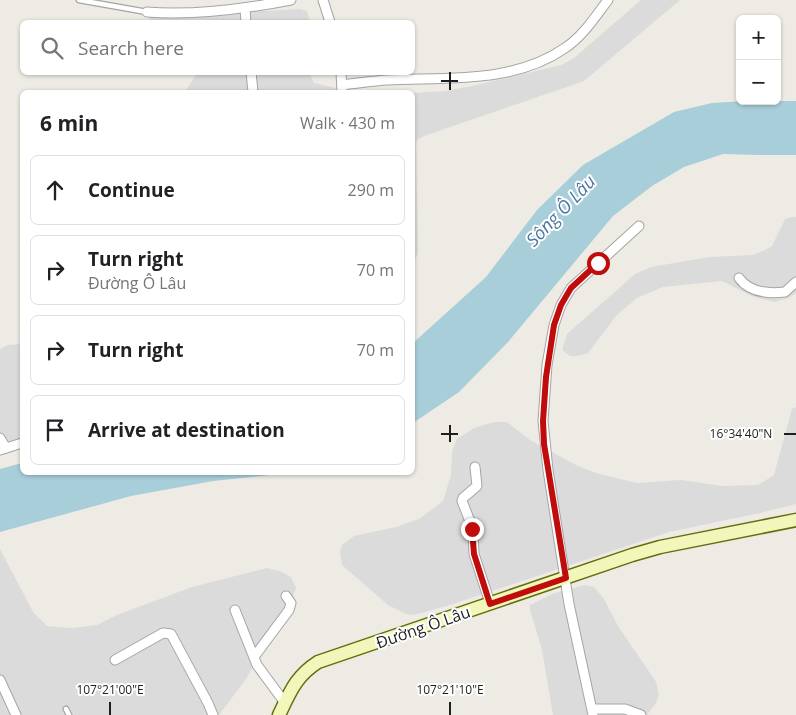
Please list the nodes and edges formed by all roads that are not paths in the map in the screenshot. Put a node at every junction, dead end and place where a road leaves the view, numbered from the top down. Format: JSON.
{"nodes":[{"id":1,"x":80,"y":0,"type":"edge"},
{"id":2,"x":291,"y":0,"type":"edge"},
{"id":3,"x":323,"y":0,"type":"edge"},
{"id":4,"x":608,"y":0,"type":"edge"},
{"id":5,"x":245,"y":9,"type":"junction"},
{"id":6,"x":147,"y":12,"type":"joint"},
{"id":7,"x":246,"y":20,"type":"edge"},
{"id":8,"x":329,"y":20,"type":"edge"},
{"id":9,"x":251,"y":75,"type":"edge"},
{"id":10,"x":341,"y":75,"type":"edge"},
{"id":11,"x":342,"y":89,"type":"edge"},
{"id":12,"x":253,"y":90,"type":"edge"},
{"id":13,"x":639,"y":226,"type":"dead end"},
{"id":14,"x":739,"y":278,"type":"dead end"},
{"id":15,"x":796,"y":282,"type":"edge"},
{"id":16,"x":0,"y":438,"type":"edge"},
{"id":17,"x":20,"y":444,"type":"edge"},
{"id":18,"x":3,"y":449,"type":"edge"},
{"id":19,"x":475,"y":467,"type":"dead end"},
{"id":20,"x":796,"y":520,"type":"edge"},
{"id":21,"x":566,"y":578,"type":"junction"},
{"id":22,"x":286,"y":596,"type":"dead end"},
{"id":23,"x":490,"y":604,"type":"junction"},
{"id":24,"x":235,"y":610,"type":"dead end"},
{"id":25,"x":254,"y":657,"type":"junction"},
{"id":26,"x":115,"y":660,"type":"dead end"},
{"id":27,"x":0,"y":680,"type":"edge"},
{"id":28,"x":285,"y":703,"type":"junction"},
{"id":29,"x":66,"y":709,"type":"dead end"},
{"id":30,"x":593,"y":712,"type":"edge"},
{"id":31,"x":16,"y":715,"type":"edge"},
{"id":32,"x":69,"y":715,"type":"edge"},
{"id":33,"x":212,"y":715,"type":"edge"},
{"id":34,"x":279,"y":715,"type":"edge"},
{"id":35,"x":641,"y":715,"type":"edge"}],
"edges":[{"from":1,"to":6,"type":"lane"},
{"from":2,"to":5,"type":"street"},
{"from":3,"to":8,"type":"street"},
{"from":4,"to":11,"type":"street"},
{"from":5,"to":6,"type":"street"},
{"from":5,"to":7,"type":"street"},
{"from":9,"to":12,"type":"street"},
{"from":10,"to":11,"type":"street"},
{"from":13,"to":21,"type":"street"},
{"from":14,"to":15,"type":"street"},
{"from":16,"to":18,"type":"street"},
{"from":17,"to":18,"type":"street"},
{"from":19,"to":23,"type":"street"},
{"from":20,"to":21,"type":"main road","name":"Đường Ô Lâu"},
{"from":21,"to":23,"type":"main road","name":"Đường Ô Lâu"},
{"from":21,"to":30,"type":"street"},
{"from":22,"to":25,"type":"street"},
{"from":23,"to":28,"type":"main road","name":"Đường Ô Lâu"},
{"from":24,"to":25,"type":"street"},
{"from":25,"to":28,"type":"street"},
{"from":26,"to":33,"type":"street"},
{"from":27,"to":31,"type":"street"},
{"from":28,"to":34,"type":"main road","name":"Đường Ô Lâu"},
{"from":29,"to":32,"type":"lane"},
{"from":30,"to":35,"type":"street"}]}
